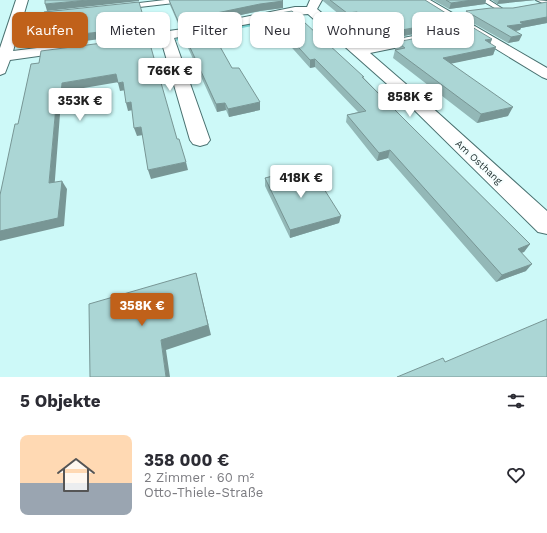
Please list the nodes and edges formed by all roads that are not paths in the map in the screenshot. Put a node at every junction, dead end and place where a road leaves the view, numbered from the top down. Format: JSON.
{"nodes":[{"id":1,"x":22,"y":0,"type":"edge"},
{"id":2,"x":183,"y":0,"type":"edge"},
{"id":3,"x":422,"y":0,"type":"edge"},
{"id":4,"x":314,"y":5,"type":"edge"},
{"id":5,"x":483,"y":5,"type":"edge"},
{"id":6,"x":113,"y":8,"type":"edge"},
{"id":7,"x":505,"y":9,"type":"edge"},
{"id":8,"x":19,"y":12,"type":"edge"},
{"id":9,"x":443,"y":12,"type":"edge"},
{"id":10,"x":474,"y":31,"type":"edge"},
{"id":11,"x":12,"y":33,"type":"edge"},
{"id":12,"x":170,"y":35,"type":"edge"},
{"id":13,"x":412,"y":40,"type":"edge"},
{"id":14,"x":170,"y":45,"type":"edge"},
{"id":15,"x":69,"y":48,"type":"edge"},
{"id":16,"x":360,"y":51,"type":"junction"},
{"id":17,"x":4,"y":57,"type":"junction"},
{"id":18,"x":0,"y":71,"type":"edge"},
{"id":19,"x":547,"y":74,"type":"edge"},
{"id":20,"x":200,"y":140,"type":"dead end"},
{"id":21,"x":547,"y":225,"type":"edge"}],
"edges":[{"from":1,"to":8,"type":"street"},
{"from":2,"to":6,"type":"lane"},
{"from":3,"to":9,"type":"street"},
{"from":4,"to":12,"type":"street"},
{"from":4,"to":16,"type":"street","name":"Am Osthang"},
{"from":5,"to":7,"type":"street"},
{"from":10,"to":19,"type":"street"},
{"from":11,"to":17,"type":"street"},
{"from":13,"to":16,"type":"street"},
{"from":14,"to":20,"type":"street"},
{"from":15,"to":17,"type":"street"},
{"from":16,"to":21,"type":"street","name":"Am Osthang"},
{"from":17,"to":18,"type":"street"}]}
